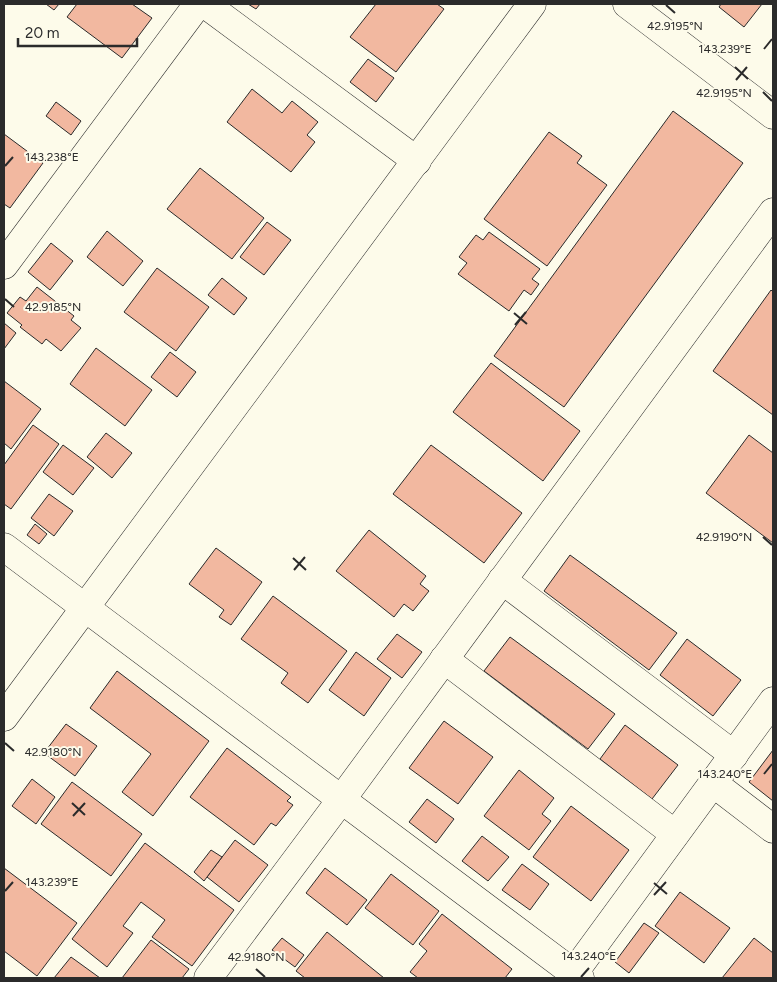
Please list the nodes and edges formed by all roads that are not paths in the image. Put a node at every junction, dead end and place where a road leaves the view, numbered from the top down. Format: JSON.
{"nodes":[{"id":1,"x":198,"y":4,"type":"edge"},
{"id":2,"x":205,"y":4,"type":"edge"},
{"id":3,"x":532,"y":4,"type":"edge"},
{"id":4,"x":627,"y":4,"type":"edge"},
{"id":5,"x":773,"y":115,"type":"edge"},
{"id":6,"x":417,"y":161,"type":"junction"},
{"id":7,"x":769,"y":225,"type":"edge"},
{"id":8,"x":4,"y":264,"type":"edge"},
{"id":9,"x":4,"y":547,"type":"edge"},
{"id":10,"x":502,"y":580,"type":"junction"},
{"id":11,"x":86,"y":607,"type":"junction"},
{"id":12,"x":444,"y":659,"type":"junction"},
{"id":13,"x":772,"y":705,"type":"edge"},
{"id":14,"x":4,"y":717,"type":"edge"},
{"id":15,"x":734,"y":755,"type":"junction"},
{"id":16,"x":713,"y":783,"type":"junction"},
{"id":17,"x":341,"y":800,"type":"junction"},
{"id":18,"x":773,"y":829,"type":"edge"},
{"id":19,"x":676,"y":834,"type":"junction"},
{"id":20,"x":575,"y":977,"type":"edge"},
{"id":21,"x":208,"y":978,"type":"edge"}],
"edges":[{"from":1,"to":8,"type":"street"},
{"from":2,"to":6,"type":"street"},
{"from":3,"to":6,"type":"street"},
{"from":4,"to":5,"type":"street"},
{"from":6,"to":11,"type":"street"},
{"from":7,"to":10,"type":"street"},
{"from":9,"to":11,"type":"street"},
{"from":10,"to":12,"type":"street"},
{"from":10,"to":15,"type":"street"},
{"from":11,"to":14,"type":"street"},
{"from":11,"to":17,"type":"street"},
{"from":12,"to":17,"type":"street"},
{"from":12,"to":19,"type":"street"},
{"from":13,"to":15,"type":"street"},
{"from":15,"to":16,"type":"street"},
{"from":16,"to":18,"type":"street"},
{"from":16,"to":19,"type":"street"},
{"from":17,"to":20,"type":"street"},
{"from":17,"to":21,"type":"street"},
{"from":19,"to":20,"type":"street"}]}
